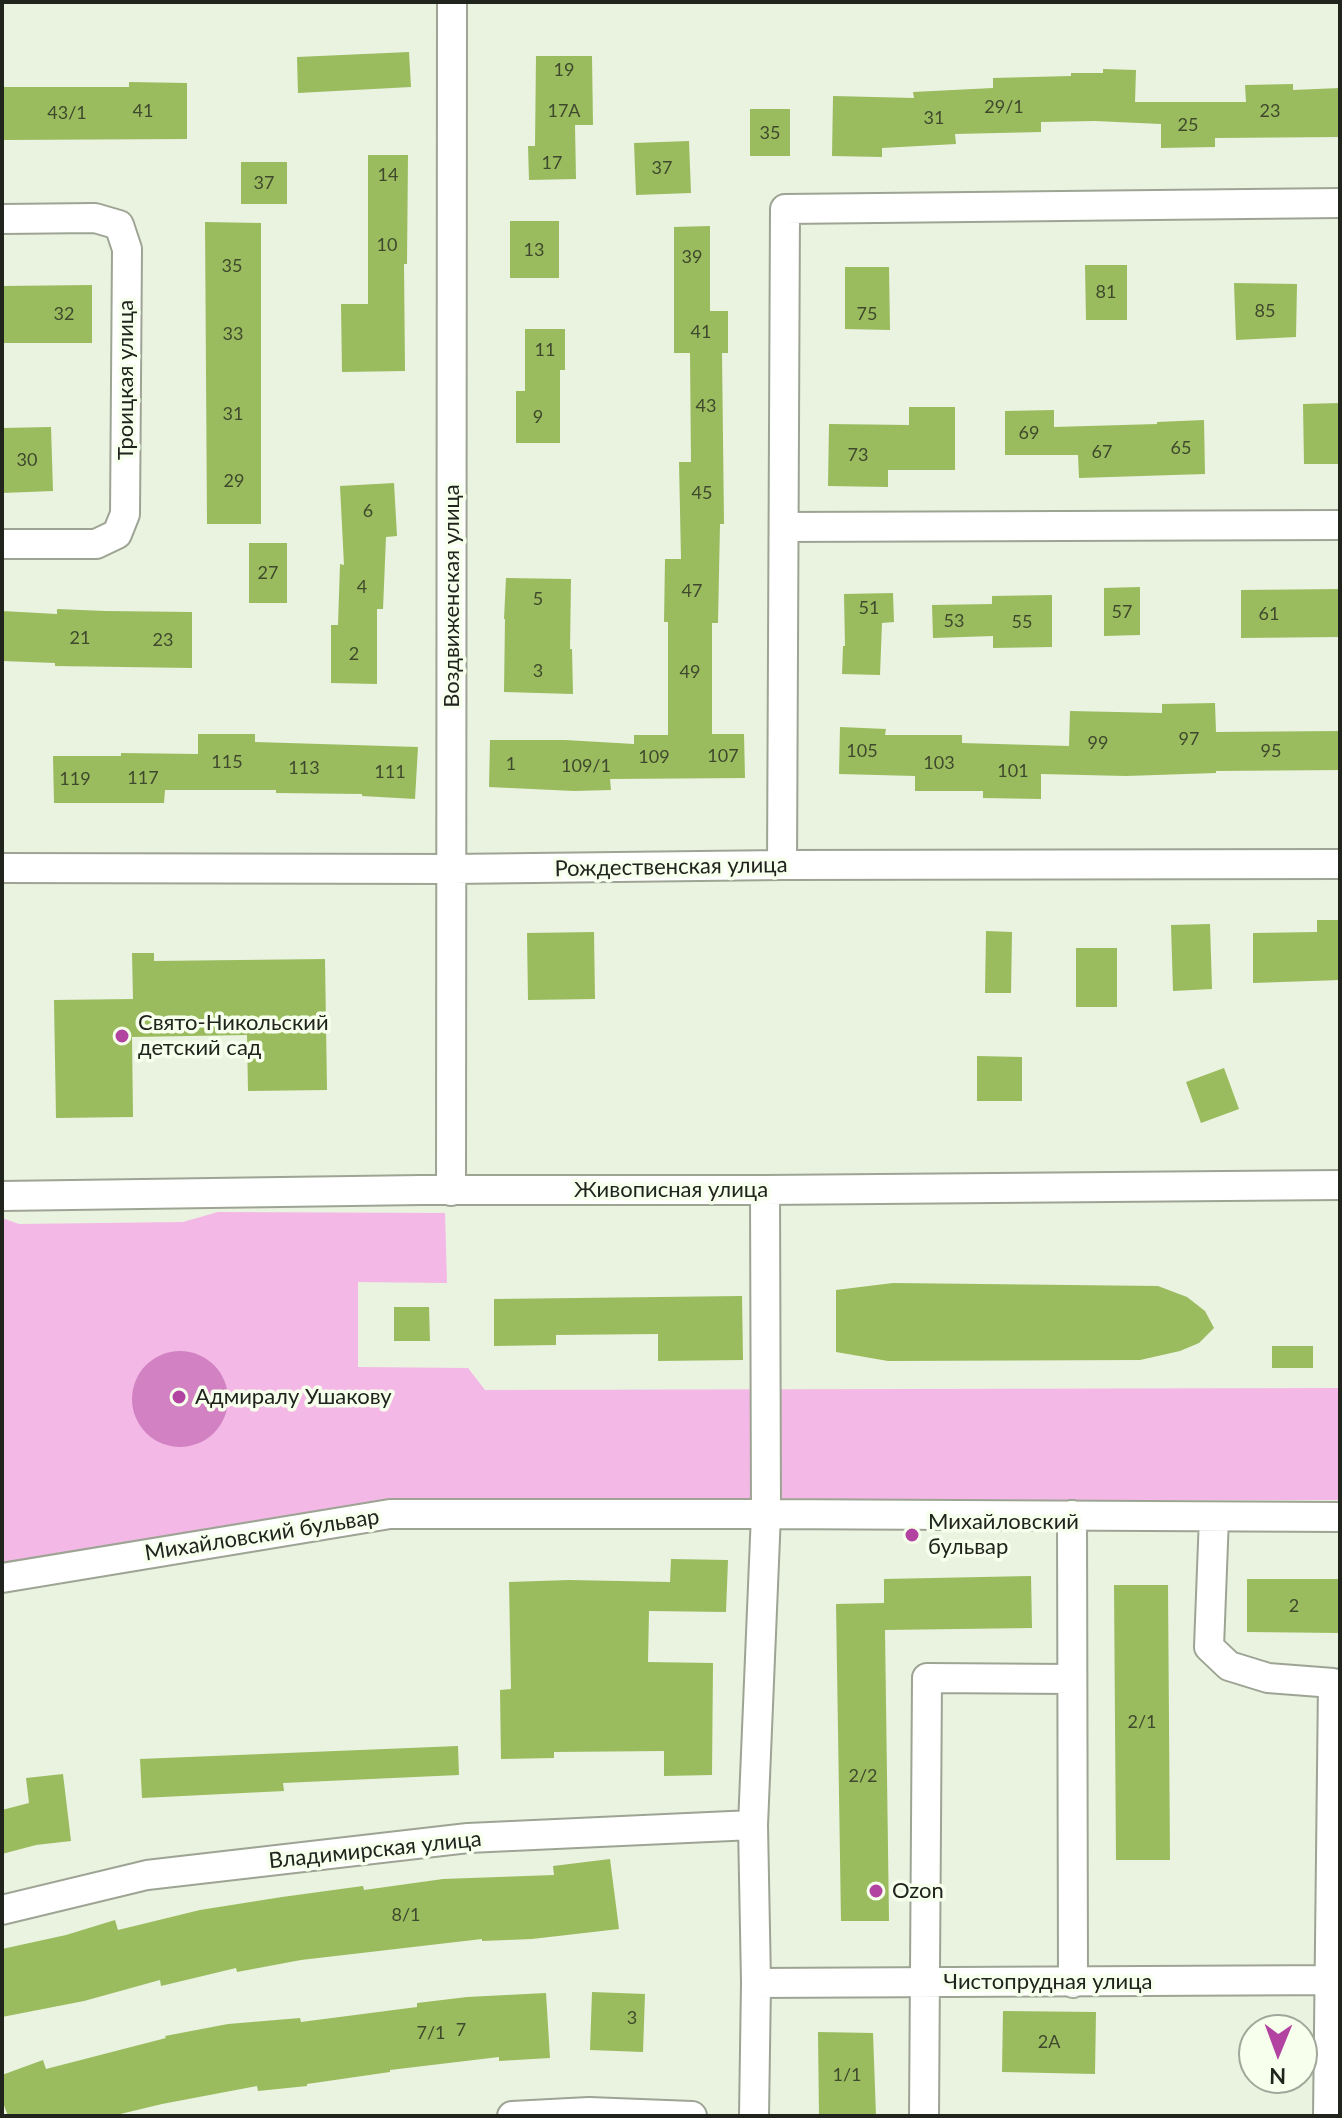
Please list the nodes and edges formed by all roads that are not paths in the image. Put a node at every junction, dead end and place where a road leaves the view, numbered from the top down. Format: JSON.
{"nodes":[{"id":1,"x":452,"y":2,"type":"edge"},
{"id":2,"x":1340,"y":203,"type":"edge"},
{"id":3,"x":2,"y":219,"type":"edge"},
{"id":4,"x":1340,"y":525,"type":"edge"},
{"id":5,"x":784,"y":527,"type":"junction"},
{"id":6,"x":2,"y":544,"type":"edge"},
{"id":7,"x":1340,"y":864,"type":"edge"},
{"id":8,"x":782,"y":865,"type":"junction"},
{"id":9,"x":2,"y":868,"type":"edge"},
{"id":10,"x":451,"y":869,"type":"junction"},
{"id":11,"x":1340,"y":1185,"type":"edge"},
{"id":12,"x":765,"y":1190,"type":"junction"},
{"id":13,"x":451,"y":1191,"type":"junction"},
{"id":14,"x":2,"y":1196,"type":"edge"},
{"id":15,"x":766,"y":1514,"type":"junction"},
{"id":16,"x":1072,"y":1515,"type":"junction"},
{"id":17,"x":1214,"y":1517,"type":"junction"},
{"id":18,"x":1340,"y":1517,"type":"edge"},
{"id":19,"x":2,"y":1578,"type":"edge"},
{"id":20,"x":1072,"y":1679,"type":"junction"},
{"id":21,"x":753,"y":1825,"type":"junction"},
{"id":22,"x":2,"y":1910,"type":"edge"},
{"id":23,"x":1335,"y":1980,"type":"edge"},
{"id":24,"x":756,"y":1983,"type":"junction"},
{"id":25,"x":924,"y":1983,"type":"junction"},
{"id":26,"x":1073,"y":1983,"type":"junction"},
{"id":27,"x":512,"y":2116,"type":"edge"},
{"id":28,"x":692,"y":2116,"type":"edge"},
{"id":29,"x":754,"y":2116,"type":"edge"},
{"id":30,"x":924,"y":2116,"type":"edge"},
{"id":31,"x":1328,"y":2116,"type":"edge"}],
"edges":[{"from":1,"to":10,"type":"street","name":"Воздвиженская улица"},
{"from":2,"to":5,"type":"street"},
{"from":3,"to":6,"type":"street","name":"Троицкая улица"},
{"from":4,"to":5,"type":"street"},
{"from":5,"to":8,"type":"street"},
{"from":7,"to":8,"type":"street","name":"Рождественская улица"},
{"from":8,"to":10,"type":"street","name":"Рождественская улица"},
{"from":9,"to":10,"type":"street","name":"Рождественская улица"},
{"from":10,"to":13,"type":"street","name":"Воздвиженская улица"},
{"from":11,"to":12,"type":"street","name":"Живописная улица"},
{"from":12,"to":13,"type":"street","name":"Живописная улица"},
{"from":12,"to":15,"type":"street"},
{"from":13,"to":14,"type":"street","name":"Живописная улица"},
{"from":15,"to":16,"type":"street","name":"Михайловский бульвар"},
{"from":15,"to":19,"type":"street","name":"Михайловский бульвар"},
{"from":15,"to":21,"type":"street"},
{"from":16,"to":17,"type":"street","name":"Михайловский бульвар"},
{"from":16,"to":20,"type":"street"},
{"from":17,"to":18,"type":"street","name":"Михайловский бульвар"},
{"from":17,"to":23,"type":"street"},
{"from":20,"to":25,"type":"street"},
{"from":20,"to":26,"type":"street"},
{"from":21,"to":22,"type":"street","name":"Владимирская улица"},
{"from":21,"to":24,"type":"street"},
{"from":23,"to":26,"type":"street","name":"Чистопрудная улица"},
{"from":23,"to":31,"type":"street"},
{"from":24,"to":25,"type":"street","name":"Чистопрудная улица"},
{"from":24,"to":29,"type":"street"},
{"from":25,"to":26,"type":"street","name":"Чистопрудная улица"},
{"from":25,"to":30,"type":"street"},
{"from":27,"to":28,"type":"street"}]}
